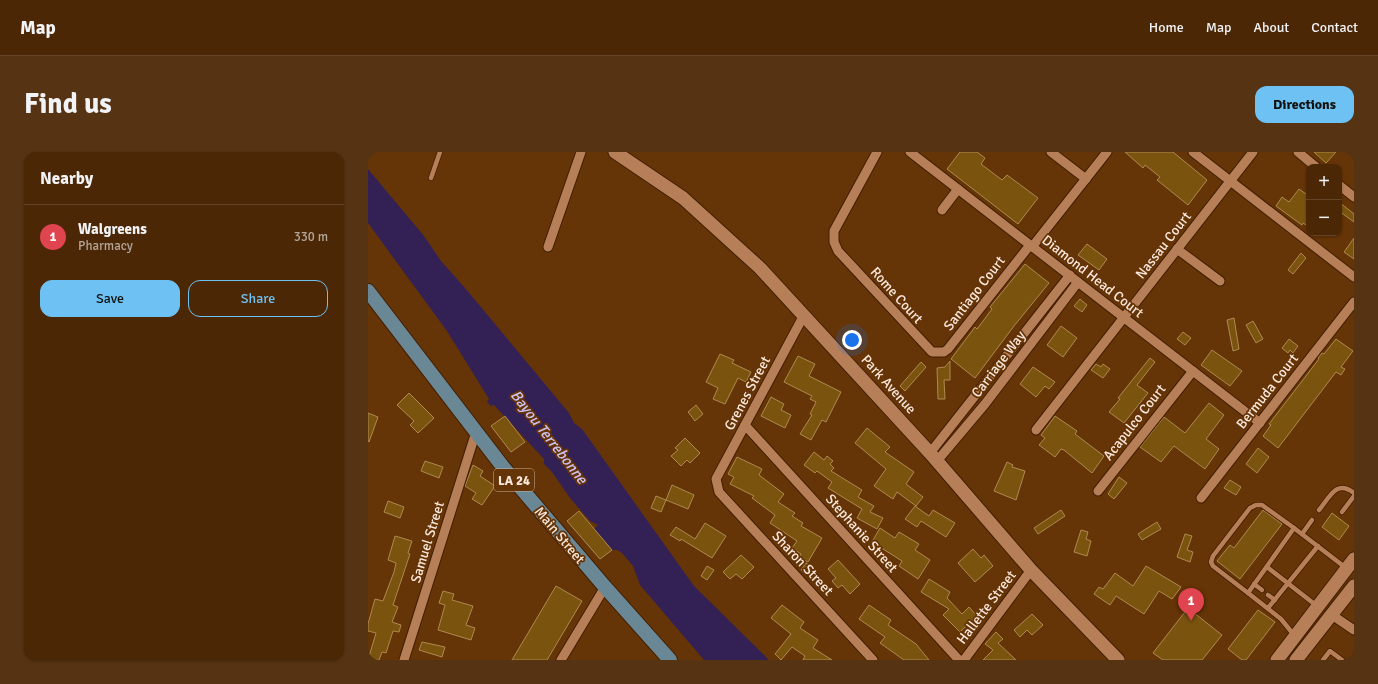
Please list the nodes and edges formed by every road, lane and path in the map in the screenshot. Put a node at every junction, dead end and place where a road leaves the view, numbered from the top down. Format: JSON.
{"nodes":[{"id":1,"x":440,"y":152,"type":"edge"},
{"id":2,"x":581,"y":152,"type":"edge"},
{"id":3,"x":615,"y":152,"type":"edge"},
{"id":4,"x":877,"y":152,"type":"edge"},
{"id":5,"x":910,"y":152,"type":"edge"},
{"id":6,"x":1051,"y":152,"type":"edge"},
{"id":7,"x":1107,"y":152,"type":"edge"},
{"id":8,"x":1193,"y":152,"type":"edge"},
{"id":9,"x":1253,"y":152,"type":"edge"},
{"id":10,"x":1298,"y":152,"type":"edge"},
{"id":11,"x":1312,"y":164,"type":"edge"},
{"id":12,"x":431,"y":178,"type":"dead end"},
{"id":13,"x":1086,"y":179,"type":"junction"},
{"id":14,"x":1230,"y":182,"type":"junction"},
{"id":15,"x":1342,"y":187,"type":"edge"},
{"id":16,"x":958,"y":189,"type":"junction"},
{"id":17,"x":1354,"y":197,"type":"edge"},
{"id":18,"x":942,"y":210,"type":"dead end"},
{"id":19,"x":1031,"y":246,"type":"junction"},
{"id":20,"x":548,"y":247,"type":"dead end"},
{"id":21,"x":1177,"y":249,"type":"junction"},
{"id":22,"x":1354,"y":277,"type":"edge"},
{"id":23,"x":1074,"y":278,"type":"junction"},
{"id":24,"x":1220,"y":281,"type":"dead end"},
{"id":25,"x":368,"y":291,"type":"edge"},
{"id":26,"x":1354,"y":302,"type":"edge"},
{"id":27,"x":804,"y":315,"type":"junction"},
{"id":28,"x":1124,"y":318,"type":"junction"},
{"id":29,"x":937,"y":352,"type":"joint"},
{"id":30,"x":1002,"y":361,"type":"junction"},
{"id":31,"x":1012,"y":369,"type":"junction"},
{"id":32,"x":1192,"y":371,"type":"junction"},
{"id":33,"x":1260,"y":423,"type":"junction"},
{"id":34,"x":745,"y":425,"type":"junction"},
{"id":35,"x":1036,"y":430,"type":"dead end"},
{"id":36,"x":476,"y":432,"type":"junction"},
{"id":37,"x":934,"y":457,"type":"junction"},
{"id":38,"x":716,"y":483,"type":"joint"},
{"id":39,"x":1098,"y":491,"type":"dead end"},
{"id":40,"x":1354,"y":493,"type":"edge"},
{"id":41,"x":1354,"y":496,"type":"edge"},
{"id":42,"x":1201,"y":498,"type":"dead end"},
{"id":43,"x":1319,"y":510,"type":"dead end"},
{"id":44,"x":1342,"y":512,"type":"dead end"},
{"id":45,"x":1312,"y":520,"type":"dead end"},
{"id":46,"x":1294,"y":528,"type":"junction"},
{"id":47,"x":1302,"y":534,"type":"junction"},
{"id":48,"x":1318,"y":546,"type":"junction"},
{"id":49,"x":1350,"y":564,"type":"edge"},
{"id":50,"x":1267,"y":567,"type":"junction"},
{"id":51,"x":1031,"y":570,"type":"junction"},
{"id":52,"x":1254,"y":584,"type":"junction"},
{"id":53,"x":1288,"y":584,"type":"junction"},
{"id":54,"x":1354,"y":586,"type":"edge"},
{"id":55,"x":605,"y":587,"type":"junction"},
{"id":56,"x":1262,"y":590,"type":"dead end"},
{"id":57,"x":1248,"y":593,"type":"junction"},
{"id":58,"x":1268,"y":595,"type":"dead end"},
{"id":59,"x":1275,"y":600,"type":"junction"},
{"id":60,"x":1318,"y":607,"type":"junction"},
{"id":61,"x":1268,"y":608,"type":"junction"},
{"id":62,"x":1332,"y":615,"type":"junction"},
{"id":63,"x":1354,"y":630,"type":"edge"},
{"id":64,"x":1295,"y":637,"type":"junction"},
{"id":65,"x":404,"y":660,"type":"edge"},
{"id":66,"x":561,"y":660,"type":"edge"},
{"id":67,"x":670,"y":660,"type":"edge"},
{"id":68,"x":873,"y":660,"type":"edge"},
{"id":69,"x":959,"y":660,"type":"edge"},
{"id":70,"x":964,"y":660,"type":"edge"},
{"id":71,"x":1118,"y":660,"type":"edge"},
{"id":72,"x":1277,"y":660,"type":"edge"},
{"id":73,"x":1296,"y":660,"type":"edge"},
{"id":74,"x":1323,"y":660,"type":"edge"},
{"id":75,"x":1342,"y":660,"type":"edge"}],
"edges":[{"from":1,"to":12,"type":"lane"},
{"from":2,"to":20,"type":"street"},
{"from":3,"to":27,"type":"main road","name":"Park Avenue"},
{"from":4,"to":29,"type":"street","name":"Rome Court"},
{"from":5,"to":16,"type":"street","name":"Diamond Head Court"},
{"from":6,"to":13,"type":"street"},
{"from":7,"to":13,"type":"street","name":"Santiago Court"},
{"from":8,"to":14,"type":"street"},
{"from":9,"to":14,"type":"street","name":"Nassau Court"},
{"from":10,"to":11,"type":"street"},
{"from":13,"to":19,"type":"street","name":"Santiago Court"},
{"from":14,"to":21,"type":"street","name":"Nassau Court"},
{"from":14,"to":22,"type":"street"},
{"from":15,"to":17,"type":"street"},
{"from":16,"to":18,"type":"street"},
{"from":16,"to":19,"type":"street","name":"Diamond Head Court"},
{"from":19,"to":23,"type":"street","name":"Diamond Head Court"},
{"from":19,"to":29,"type":"street","name":"Santiago Court"},
{"from":21,"to":24,"type":"street"},
{"from":21,"to":28,"type":"street","name":"Nassau Court"},
{"from":23,"to":28,"type":"street","name":"Diamond Head Court"},
{"from":23,"to":30,"type":"street","name":"Carriage Way"},
{"from":23,"to":31,"type":"street","name":"Carriage Way"},
{"from":25,"to":36,"type":"main road","name":"Main Street","number":"LA 24"},
{"from":26,"to":33,"type":"street","name":"Bermuda Court"},
{"from":27,"to":34,"type":"street","name":"Grenes Street"},
{"from":27,"to":37,"type":"main road","name":"Park Avenue"},
{"from":28,"to":32,"type":"street","name":"Diamond Head Court"},
{"from":28,"to":35,"type":"street","name":"Nassau Court"},
{"from":30,"to":31,"type":"lane"},
{"from":30,"to":37,"type":"street","name":"Carriage Way"},
{"from":31,"to":37,"type":"street","name":"Carriage Way"},
{"from":32,"to":33,"type":"street","name":"Diamond Head Court"},
{"from":32,"to":39,"type":"street","name":"Acapulco Court"},
{"from":33,"to":42,"type":"street","name":"Bermuda Court"},
{"from":34,"to":38,"type":"street","name":"Grenes Street"},
{"from":34,"to":69,"type":"street","name":"Stephanie Street"},
{"from":36,"to":55,"type":"main road","name":"Main Street","number":"LA 24"},
{"from":36,"to":65,"type":"street","name":"Samuel Street"},
{"from":37,"to":51,"type":"main road","name":"Park Avenue"},
{"from":38,"to":68,"type":"street","name":"Sharon Street"},
{"from":40,"to":43,"type":"lane"},
{"from":41,"to":44,"type":"lane"},
{"from":45,"to":47,"type":"lane"},
{"from":46,"to":47,"type":"lane"},
{"from":46,"to":50,"type":"lane"},
{"from":46,"to":57,"type":"lane"},
{"from":47,"to":48,"type":"lane"},
{"from":48,"to":49,"type":"lane"},
{"from":48,"to":53,"type":"lane"},
{"from":49,"to":60,"type":"main road"},
{"from":50,"to":52,"type":"lane"},
{"from":50,"to":53,"type":"lane"},
{"from":51,"to":70,"type":"street","name":"Hallette Street"},
{"from":51,"to":71,"type":"main road","name":"Park Avenue"},
{"from":52,"to":56,"type":"lane"},
{"from":52,"to":57,"type":"lane"},
{"from":53,"to":59,"type":"lane"},
{"from":53,"to":60,"type":"lane"},
{"from":54,"to":62,"type":"main road"},
{"from":55,"to":66,"type":"street"},
{"from":55,"to":67,"type":"main road","name":"Main Street","number":"LA 24"},
{"from":57,"to":61,"type":"lane"},
{"from":58,"to":59,"type":"lane"},
{"from":59,"to":61,"type":"lane"},
{"from":60,"to":64,"type":"main road"},
{"from":61,"to":64,"type":"lane"},
{"from":62,"to":63,"type":"street"},
{"from":62,"to":73,"type":"main road"},
{"from":64,"to":72,"type":"main road"},
{"from":74,"to":75,"type":"lane"}]}
